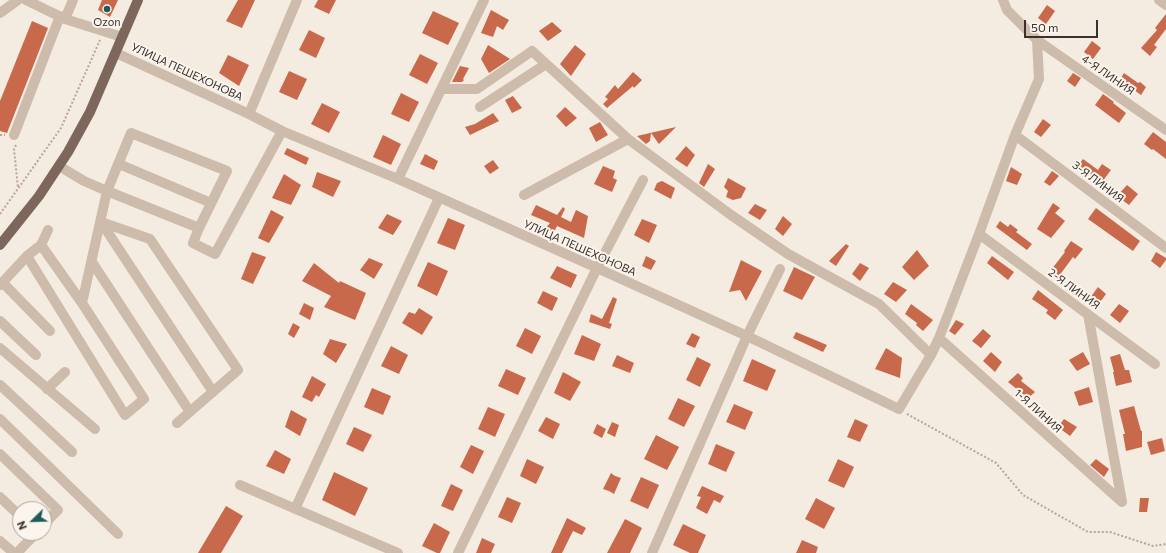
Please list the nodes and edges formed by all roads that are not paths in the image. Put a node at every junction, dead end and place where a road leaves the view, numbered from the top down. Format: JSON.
{"nodes":[{"id":1,"x":18,"y":0,"type":"edge"},
{"id":2,"x":26,"y":0,"type":"edge"},
{"id":3,"x":73,"y":0,"type":"edge"},
{"id":4,"x":138,"y":0,"type":"edge"},
{"id":5,"x":297,"y":0,"type":"edge"},
{"id":6,"x":484,"y":0,"type":"edge"},
{"id":7,"x":1003,"y":0,"type":"edge"},
{"id":8,"x":1159,"y":0,"type":"edge"},
{"id":9,"x":1166,"y":5,"type":"edge"},
{"id":10,"x":0,"y":13,"type":"edge"},
{"id":11,"x":63,"y":18,"type":"junction"},
{"id":12,"x":122,"y":37,"type":"junction"},
{"id":13,"x":1037,"y":40,"type":"junction"},
{"id":14,"x":116,"y":53,"type":"junction"},
{"id":15,"x":546,"y":64,"type":"junction"},
{"id":16,"x":442,"y":89,"type":"junction"},
{"id":17,"x":480,"y":107,"type":"dead end"},
{"id":18,"x":249,"y":114,"type":"junction"},
{"id":19,"x":1166,"y":130,"type":"edge"},
{"id":20,"x":282,"y":131,"type":"junction"},
{"id":21,"x":1015,"y":135,"type":"junction"},
{"id":22,"x":16,"y":139,"type":"road end"},
{"id":23,"x":628,"y":139,"type":"junction"},
{"id":24,"x":119,"y":164,"type":"junction"},
{"id":25,"x":59,"y":166,"type":"junction"},
{"id":26,"x":398,"y":180,"type":"junction"},
{"id":27,"x":643,"y":180,"type":"dead end"},
{"id":28,"x":107,"y":191,"type":"junction"},
{"id":29,"x":524,"y":195,"type":"dead end"},
{"id":30,"x":439,"y":198,"type":"junction"},
{"id":31,"x":211,"y":203,"type":"junction"},
{"id":32,"x":101,"y":222,"type":"junction"},
{"id":33,"x":199,"y":228,"type":"junction"},
{"id":34,"x":48,"y":230,"type":"dead end"},
{"id":35,"x":979,"y":234,"type":"junction"},
{"id":36,"x":0,"y":245,"type":"edge"},
{"id":37,"x":41,"y":245,"type":"junction"},
{"id":38,"x":1166,"y":248,"type":"edge"},
{"id":39,"x":26,"y":256,"type":"junction"},
{"id":40,"x":92,"y":262,"type":"junction"},
{"id":41,"x":597,"y":268,"type":"junction"},
{"id":42,"x":780,"y":269,"type":"dead end"},
{"id":43,"x":1,"y":284,"type":"edge"},
{"id":44,"x":82,"y":303,"type":"junction"},
{"id":45,"x":1088,"y":314,"type":"junction"},
{"id":46,"x":0,"y":321,"type":"edge"},
{"id":47,"x":50,"y":331,"type":"dead end"},
{"id":48,"x":747,"y":336,"type":"junction"},
{"id":49,"x":939,"y":338,"type":"junction"},
{"id":50,"x":0,"y":348,"type":"edge"},
{"id":51,"x":36,"y":355,"type":"dead end"},
{"id":52,"x":931,"y":355,"type":"junction"},
{"id":53,"x":1155,"y":364,"type":"dead end"},
{"id":54,"x":65,"y":372,"type":"dead end"},
{"id":55,"x":0,"y":385,"type":"edge"},
{"id":56,"x":47,"y":389,"type":"junction"},
{"id":57,"x":213,"y":392,"type":"junction"},
{"id":58,"x":190,"y":412,"type":"junction"},
{"id":59,"x":0,"y":419,"type":"edge"},
{"id":60,"x":177,"y":423,"type":"dead end"},
{"id":61,"x":94,"y":429,"type":"dead end"},
{"id":62,"x":72,"y":452,"type":"dead end"},
{"id":63,"x":0,"y":454,"type":"edge"},
{"id":64,"x":240,"y":485,"type":"dead end"},
{"id":65,"x":0,"y":497,"type":"edge"},
{"id":66,"x":49,"y":501,"type":"edge"},
{"id":67,"x":52,"y":504,"type":"edge"},
{"id":68,"x":12,"y":508,"type":"edge"},
{"id":69,"x":295,"y":509,"type":"junction"},
{"id":70,"x":52,"y":516,"type":"edge"},
{"id":71,"x":118,"y":534,"type":"dead end"},
{"id":72,"x":0,"y":540,"type":"edge"},
{"id":73,"x":28,"y":541,"type":"edge"},
{"id":74,"x":14,"y":553,"type":"edge"},
{"id":75,"x":17,"y":553,"type":"edge"},
{"id":76,"x":398,"y":553,"type":"edge"},
{"id":77,"x":458,"y":553,"type":"edge"},
{"id":78,"x":652,"y":553,"type":"edge"}],
"edges":[{"from":1,"to":10,"type":"street"},
{"from":2,"to":11,"type":"street","name":"УЛИЦА ПЕШЕХОНОВА"},
{"from":3,"to":11,"type":"street"},
{"from":4,"to":12,"type":"main road"},
{"from":5,"to":18,"type":"street","name":"УЛИЦА ПЕШЕХОНОВА"},
{"from":6,"to":16,"type":"street"},
{"from":7,"to":13,"type":"street","name":"4-Я ЛИНИЯ"},
{"from":8,"to":9,"type":"street"},
{"from":11,"to":12,"type":"street","name":"УЛИЦА ПЕШЕХОНОВА"},
{"from":11,"to":22,"type":"street"},
{"from":12,"to":14,"type":"main road"},
{"from":13,"to":19,"type":"street","name":"4-Я ЛИНИЯ"},
{"from":13,"to":21,"type":"street"},
{"from":14,"to":18,"type":"street","name":"УЛИЦА ПЕШЕХОНОВА"},
{"from":14,"to":25,"type":"main road"},
{"from":15,"to":16,"type":"street"},
{"from":15,"to":17,"type":"street"},
{"from":15,"to":23,"type":"street"},
{"from":16,"to":26,"type":"street"},
{"from":18,"to":20,"type":"street","name":"УЛИЦА ПЕШЕХОНОВА"},
{"from":20,"to":26,"type":"street","name":"УЛИЦА ПЕШЕХОНОВА"},
{"from":20,"to":33,"type":"street"},
{"from":21,"to":35,"type":"street"},
{"from":21,"to":38,"type":"street","name":"3-Я ЛИНИЯ"},
{"from":23,"to":29,"type":"street"},
{"from":23,"to":52,"type":"street"},
{"from":24,"to":28,"type":"street"},
{"from":24,"to":31,"type":"street"},
{"from":24,"to":31,"type":"street"},
{"from":25,"to":28,"type":"street"},
{"from":25,"to":36,"type":"main road"},
{"from":26,"to":30,"type":"street","name":"УЛИЦА ПЕШЕХОНОВА"},
{"from":27,"to":41,"type":"street"},
{"from":28,"to":32,"type":"street"},
{"from":28,"to":33,"type":"street"},
{"from":30,"to":41,"type":"street","name":"УЛИЦА ПЕШЕХОНОВА"},
{"from":30,"to":69,"type":"street"},
{"from":31,"to":33,"type":"street"},
{"from":32,"to":40,"type":"street"},
{"from":32,"to":57,"type":"street"},
{"from":32,"to":57,"type":"street"},
{"from":34,"to":37,"type":"street"},
{"from":35,"to":45,"type":"street","name":"2-Я ЛИНИЯ"},
{"from":35,"to":49,"type":"street"},
{"from":37,"to":39,"type":"street"},
{"from":37,"to":44,"type":"street"},
{"from":39,"to":43,"type":"street"},
{"from":39,"to":44,"type":"street"},
{"from":40,"to":44,"type":"street"},
{"from":40,"to":58,"type":"street"},
{"from":41,"to":48,"type":"street","name":"УЛИЦА ПЕШЕХОНОВА"},
{"from":41,"to":77,"type":"street"},
{"from":42,"to":48,"type":"street"},
{"from":43,"to":47,"type":"street"},
{"from":45,"to":49,"type":"street","name":"1-Я ЛИНИЯ"},
{"from":45,"to":53,"type":"street","name":"2-Я ЛИНИЯ"},
{"from":46,"to":51,"type":"street"},
{"from":48,"to":52,"type":"street","name":"УЛИЦА ПЕШЕХОНОВА"},
{"from":48,"to":78,"type":"street"},
{"from":49,"to":52,"type":"street"},
{"from":50,"to":56,"type":"street"},
{"from":54,"to":56,"type":"street"},
{"from":55,"to":62,"type":"street"},
{"from":56,"to":61,"type":"street"},
{"from":57,"to":58,"type":"street"},
{"from":58,"to":60,"type":"street"},
{"from":59,"to":71,"type":"street"},
{"from":63,"to":66,"type":"street"},
{"from":64,"to":69,"type":"street"},
{"from":65,"to":68,"type":"street"},
{"from":67,"to":70,"type":"street"},
{"from":69,"to":76,"type":"street"},
{"from":72,"to":74,"type":"street"},
{"from":73,"to":75,"type":"street"}]}
